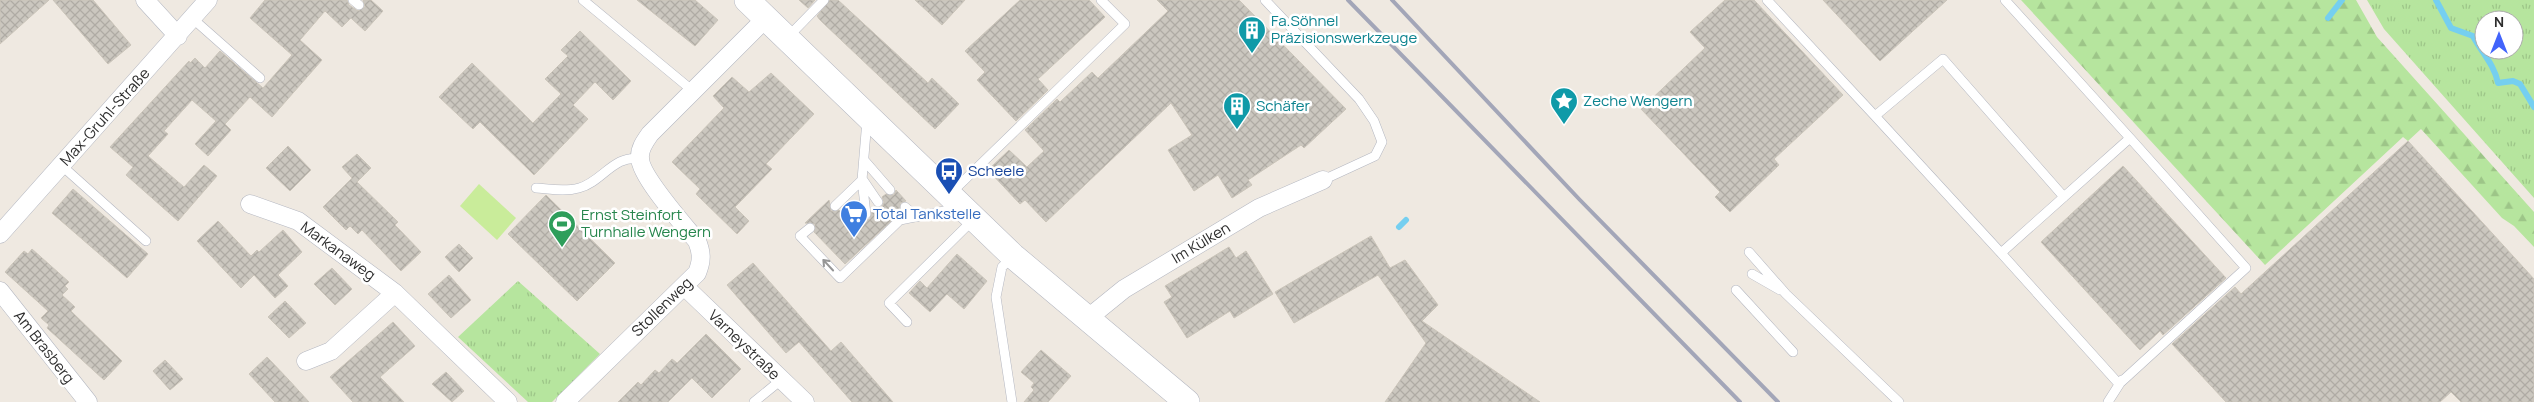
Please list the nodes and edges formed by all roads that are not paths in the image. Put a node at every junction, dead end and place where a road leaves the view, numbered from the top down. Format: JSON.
{"nodes":[{"id":1,"x":145,"y":0,"type":"edge"},
{"id":2,"x":208,"y":0,"type":"edge"},
{"id":3,"x":583,"y":0,"type":"edge"},
{"id":4,"x":747,"y":0,"type":"edge"},
{"id":5,"x":824,"y":0,"type":"edge"},
{"id":6,"x":1101,"y":0,"type":"edge"},
{"id":7,"x":1265,"y":0,"type":"edge"},
{"id":8,"x":1767,"y":0,"type":"edge"},
{"id":9,"x":2005,"y":0,"type":"edge"},
{"id":10,"x":192,"y":18,"type":"junction"},
{"id":11,"x":766,"y":18,"type":"junction"},
{"id":12,"x":178,"y":36,"type":"junction"},
{"id":13,"x":787,"y":38,"type":"junction"},
{"id":14,"x":260,"y":78,"type":"dead end"},
{"id":15,"x":693,"y":91,"type":"junction"},
{"id":16,"x":867,"y":115,"type":"junction"},
{"id":17,"x":1875,"y":116,"type":"junction"},
{"id":18,"x":2130,"y":138,"type":"junction"},
{"id":19,"x":640,"y":159,"type":"junction"},
{"id":20,"x":864,"y":160,"type":"junction"},
{"id":21,"x":61,"y":165,"type":"junction"},
{"id":22,"x":862,"y":180,"type":"junction"},
{"id":23,"x":1323,"y":180,"type":"joint"},
{"id":24,"x":536,"y":188,"type":"dead end"},
{"id":25,"x":890,"y":190,"type":"dead end"},
{"id":26,"x":2064,"y":197,"type":"junction"},
{"id":27,"x":878,"y":202,"type":"dead end"},
{"id":28,"x":250,"y":204,"type":"dead end"},
{"id":29,"x":835,"y":206,"type":"dead end"},
{"id":30,"x":906,"y":207,"type":"dead end"},
{"id":31,"x":962,"y":207,"type":"junction"},
{"id":32,"x":866,"y":214,"type":"dead end"},
{"id":33,"x":917,"y":217,"type":"junction"},
{"id":34,"x":810,"y":228,"type":"dead end"},
{"id":35,"x":0,"y":234,"type":"edge"},
{"id":36,"x":146,"y":241,"type":"dead end"},
{"id":37,"x":1749,"y":252,"type":"dead end"},
{"id":38,"x":2001,"y":253,"type":"junction"},
{"id":39,"x":1013,"y":256,"type":"junction"},
{"id":40,"x":1752,"y":274,"type":"dead end"},
{"id":41,"x":684,"y":286,"type":"junction"},
{"id":42,"x":1736,"y":290,"type":"dead end"},
{"id":43,"x":0,"y":291,"type":"edge"},
{"id":44,"x":395,"y":293,"type":"junction"},
{"id":45,"x":1786,"y":294,"type":"junction"},
{"id":46,"x":1087,"y":319,"type":"junction"},
{"id":47,"x":907,"y":322,"type":"dead end"},
{"id":48,"x":1793,"y":352,"type":"dead end"},
{"id":49,"x":306,"y":361,"type":"dead end"},
{"id":50,"x":781,"y":380,"type":"junction"},
{"id":51,"x":2120,"y":382,"type":"junction"},
{"id":52,"x":88,"y":402,"type":"edge"},
{"id":53,"x":508,"y":402,"type":"edge"},
{"id":54,"x":565,"y":402,"type":"edge"},
{"id":55,"x":754,"y":402,"type":"edge"},
{"id":56,"x":804,"y":402,"type":"edge"},
{"id":57,"x":1012,"y":402,"type":"edge"},
{"id":58,"x":1187,"y":402,"type":"edge"},
{"id":59,"x":1899,"y":402,"type":"edge"},
{"id":60,"x":2108,"y":402,"type":"edge"}],
"edges":[{"from":1,"to":12,"type":"street"},
{"from":2,"to":10,"type":"street","name":"Max-Gruhl-Straße"},
{"from":3,"to":15,"type":"lane"},
{"from":4,"to":11,"type":"main road"},
{"from":5,"to":13,"type":"lane"},
{"from":6,"to":31,"type":"lane"},
{"from":7,"to":23,"type":"lane"},
{"from":8,"to":17,"type":"lane"},
{"from":9,"to":18,"type":"lane"},
{"from":10,"to":12,"type":"street","name":"Max-Gruhl-Straße"},
{"from":10,"to":14,"type":"lane"},
{"from":11,"to":13,"type":"main road"},
{"from":11,"to":15,"type":"street"},
{"from":12,"to":21,"type":"street","name":"Max-Gruhl-Straße"},
{"from":13,"to":16,"type":"main road"},
{"from":15,"to":19,"type":"street"},
{"from":16,"to":20,"type":"lane"},
{"from":16,"to":31,"type":"main road"},
{"from":17,"to":26,"type":"lane"},
{"from":17,"to":38,"type":"lane"},
{"from":18,"to":26,"type":"lane"},
{"from":18,"to":51,"type":"lane"},
{"from":19,"to":24,"type":"lane"},
{"from":19,"to":41,"type":"street","name":"Stollenweg"},
{"from":20,"to":22,"type":"lane"},
{"from":20,"to":25,"type":"lane"},
{"from":21,"to":35,"type":"street","name":"Max-Gruhl-Straße"},
{"from":21,"to":36,"type":"lane"},
{"from":22,"to":27,"type":"lane"},
{"from":22,"to":29,"type":"lane"},
{"from":22,"to":32,"type":"lane"},
{"from":23,"to":46,"type":"street","name":"Im Külken"},
{"from":26,"to":38,"type":"lane"},
{"from":28,"to":44,"type":"street","name":"Markanaweg"},
{"from":30,"to":33,"type":"lane"},
{"from":31,"to":33,"type":"lane"},
{"from":31,"to":39,"type":"main road"},
{"from":31,"to":47,"type":"lane"},
{"from":33,"to":34,"type":"lane","one_way":true},
{"from":37,"to":45,"type":"lane"},
{"from":38,"to":51,"type":"lane"},
{"from":39,"to":46,"type":"main road"},
{"from":39,"to":57,"type":"lane"},
{"from":40,"to":45,"type":"lane"},
{"from":41,"to":50,"type":"street","name":"Varneystraße"},
{"from":41,"to":54,"type":"street","name":"Stollenweg"},
{"from":42,"to":48,"type":"lane"},
{"from":43,"to":52,"type":"street","name":"Am Brasberg"},
{"from":44,"to":49,"type":"street"},
{"from":44,"to":53,"type":"street","name":"Markanaweg"},
{"from":45,"to":59,"type":"lane"},
{"from":46,"to":58,"type":"main road"},
{"from":50,"to":55,"type":"lane"},
{"from":50,"to":56,"type":"street","name":"Varneystraße"},
{"from":51,"to":60,"type":"lane"}]}
